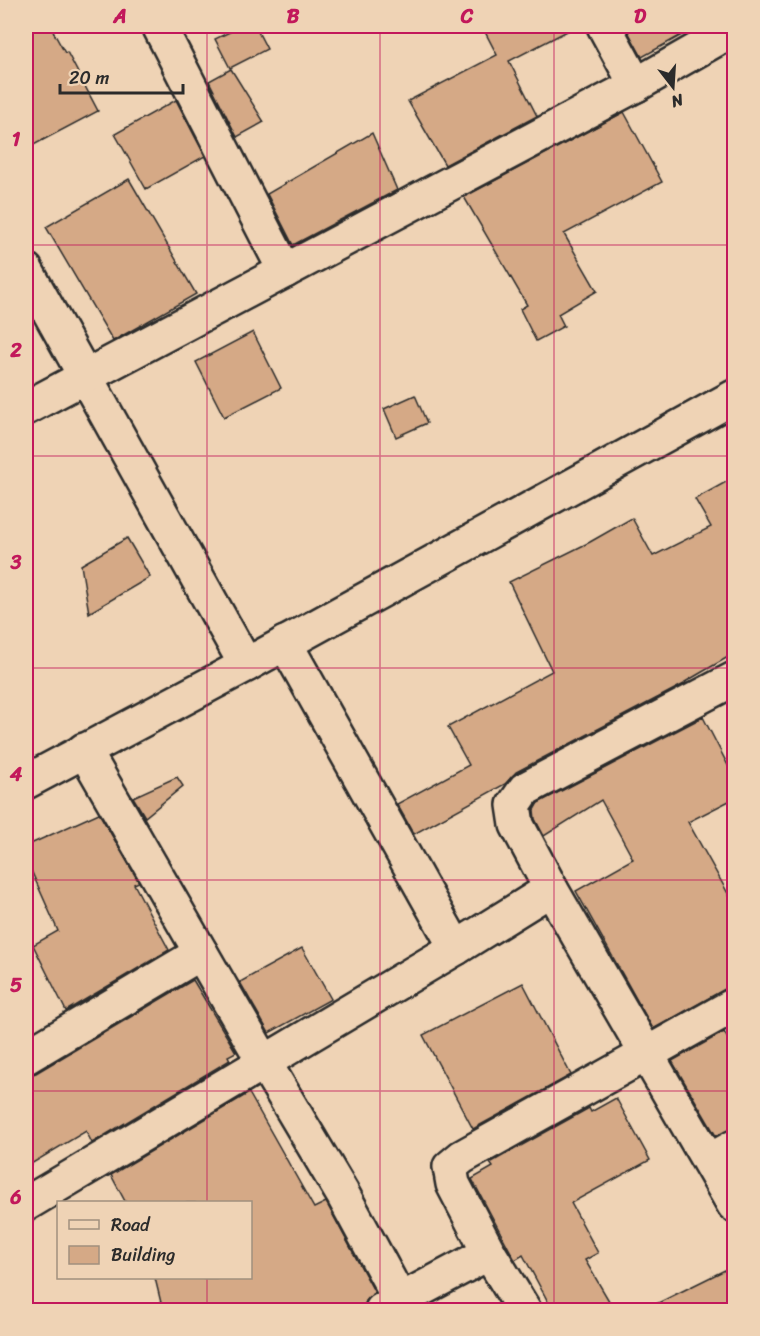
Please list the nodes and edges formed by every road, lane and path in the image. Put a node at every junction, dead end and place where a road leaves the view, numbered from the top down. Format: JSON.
{"nodes":[{"id":1,"x":159,"y":26,"type":"edge"},
{"id":2,"x":604,"y":26,"type":"edge"},
{"id":3,"x":735,"y":29,"type":"edge"},
{"id":4,"x":636,"y":85,"type":"junction"},
{"id":5,"x":26,"y":270,"type":"edge"},
{"id":6,"x":285,"y":271,"type":"junction"},
{"id":7,"x":85,"y":376,"type":"junction"},
{"id":8,"x":735,"y":397,"type":"edge"},
{"id":9,"x":26,"y":408,"type":"edge"},
{"id":10,"x":285,"y":643,"type":"junction"},
{"id":11,"x":246,"y":665,"type":"junction"},
{"id":12,"x":735,"y":679,"type":"edge"},
{"id":13,"x":84,"y":750,"type":"junction"},
{"id":14,"x":26,"y":782,"type":"edge"},
{"id":15,"x":551,"y":889,"type":"junction"},
{"id":16,"x":456,"y":948,"type":"junction"},
{"id":17,"x":201,"y":953,"type":"junction"},
{"id":18,"x":735,"y":1005,"type":"edge"},
{"id":19,"x":647,"y":1054,"type":"junction"},
{"id":20,"x":26,"y":1057,"type":"edge"},
{"id":21,"x":264,"y":1062,"type":"junction"},
{"id":22,"x":722,"y":1154,"type":"edge"},
{"id":23,"x":26,"y":1204,"type":"edge"},
{"id":24,"x":735,"y":1205,"type":"edge"},
{"id":25,"x":489,"y":1252,"type":"junction"},
{"id":26,"x":391,"y":1306,"type":"edge"},
{"id":27,"x":524,"y":1311,"type":"edge"}],
"edges":[{"from":1,"to":6,"type":"street"},
{"from":2,"to":4,"type":"street"},
{"from":3,"to":4,"type":"street"},
{"from":4,"to":6,"type":"street"},
{"from":5,"to":7,"type":"street"},
{"from":6,"to":7,"type":"street"},
{"from":7,"to":9,"type":"street"},
{"from":7,"to":11,"type":"street"},
{"from":8,"to":10,"type":"street"},
{"from":10,"to":11,"type":"street"},
{"from":10,"to":16,"type":"street"},
{"from":11,"to":13,"type":"street"},
{"from":12,"to":15,"type":"street"},
{"from":13,"to":14,"type":"street"},
{"from":13,"to":17,"type":"street"},
{"from":15,"to":16,"type":"street"},
{"from":15,"to":19,"type":"street"},
{"from":16,"to":21,"type":"street"},
{"from":17,"to":20,"type":"street"},
{"from":17,"to":21,"type":"street"},
{"from":18,"to":19,"type":"street"},
{"from":19,"to":22,"type":"street"},
{"from":19,"to":25,"type":"street"},
{"from":21,"to":23,"type":"street"},
{"from":21,"to":26,"type":"street"},
{"from":22,"to":24,"type":"street"},
{"from":25,"to":26,"type":"street"},
{"from":25,"to":27,"type":"street"}]}
